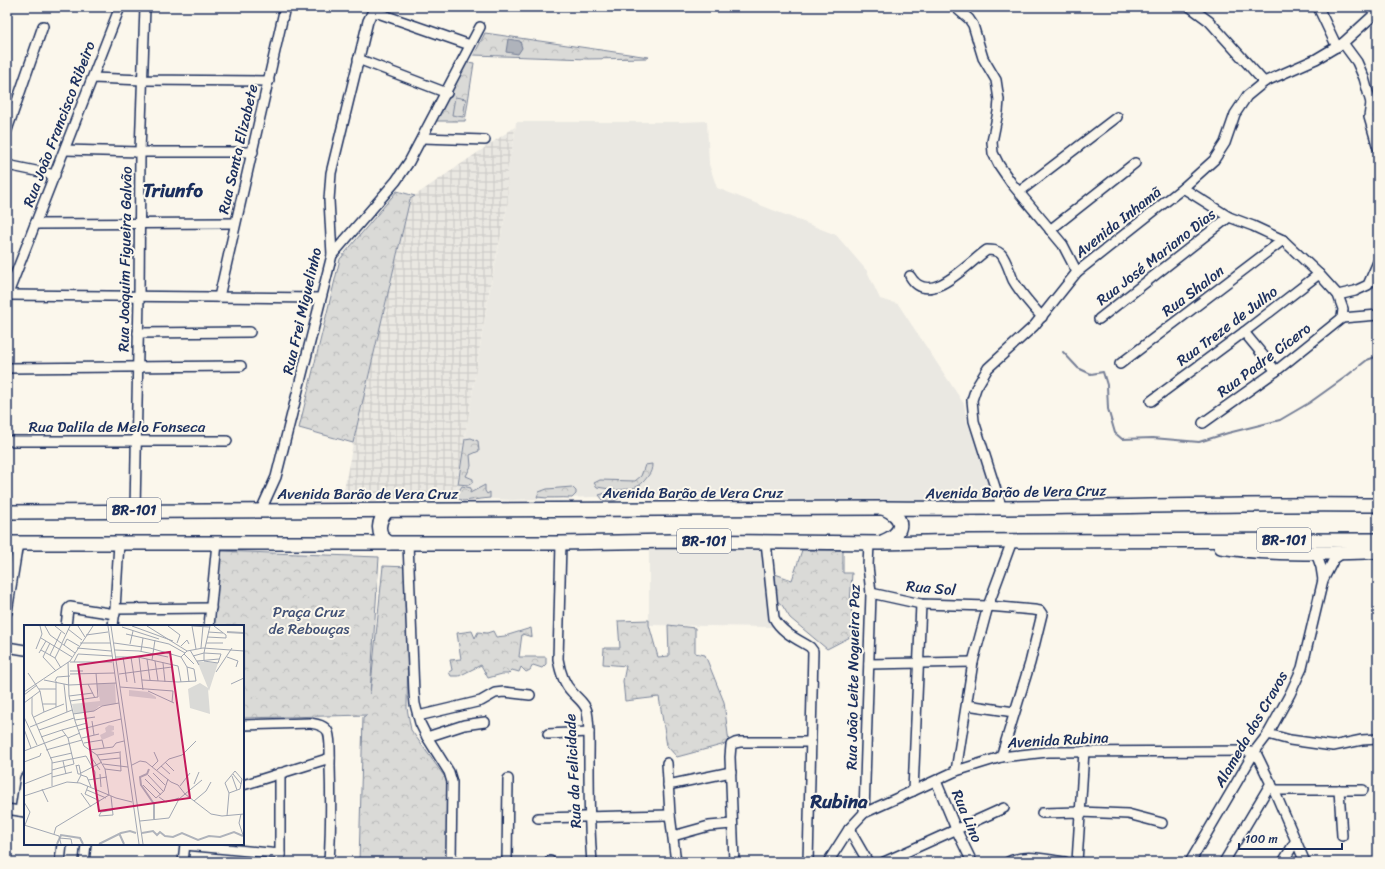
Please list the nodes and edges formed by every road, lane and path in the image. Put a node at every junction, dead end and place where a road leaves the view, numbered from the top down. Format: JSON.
{"nodes":[{"id":1,"x":120,"y":7,"type":"edge"},
{"id":2,"x":145,"y":7,"type":"edge"},
{"id":3,"x":285,"y":7,"type":"edge"},
{"id":4,"x":955,"y":7,"type":"edge"},
{"id":5,"x":1190,"y":7,"type":"edge"},
{"id":6,"x":1318,"y":7,"type":"edge"},
{"id":7,"x":1378,"y":11,"type":"edge"},
{"id":8,"x":43,"y":26,"type":"dead end"},
{"id":9,"x":480,"y":28,"type":"dead end"},
{"id":10,"x":470,"y":45,"type":"junction"},
{"id":11,"x":1340,"y":45,"type":"junction"},
{"id":12,"x":358,"y":59,"type":"junction"},
{"id":13,"x":93,"y":78,"type":"junction"},
{"id":14,"x":143,"y":80,"type":"junction"},
{"id":15,"x":268,"y":81,"type":"junction"},
{"id":16,"x":1264,"y":82,"type":"junction"},
{"id":17,"x":447,"y":93,"type":"junction"},
{"id":18,"x":1371,"y":104,"type":"junction"},
{"id":19,"x":1378,"y":111,"type":"edge"},
{"id":20,"x":1117,"y":117,"type":"dead end"},
{"id":21,"x":7,"y":130,"type":"edge"},
{"id":22,"x":422,"y":138,"type":"junction"},
{"id":23,"x":485,"y":140,"type":"dead end"},
{"id":24,"x":1378,"y":148,"type":"edge"},
{"id":25,"x":65,"y":150,"type":"junction"},
{"id":26,"x":140,"y":152,"type":"junction"},
{"id":27,"x":253,"y":152,"type":"junction"},
{"id":28,"x":1135,"y":163,"type":"dead end"},
{"id":29,"x":7,"y":164,"type":"edge"},
{"id":30,"x":55,"y":175,"type":"junction"},
{"id":31,"x":1183,"y":188,"type":"junction"},
{"id":32,"x":1019,"y":192,"type":"junction"},
{"id":33,"x":1230,"y":218,"type":"junction"},
{"id":34,"x":235,"y":223,"type":"junction"},
{"id":35,"x":35,"y":224,"type":"junction"},
{"id":36,"x":140,"y":224,"type":"junction"},
{"id":37,"x":1050,"y":230,"type":"junction"},
{"id":38,"x":1283,"y":240,"type":"junction"},
{"id":39,"x":332,"y":255,"type":"junction"},
{"id":40,"x":1378,"y":262,"type":"edge"},
{"id":41,"x":1077,"y":272,"type":"junction"},
{"id":42,"x":1319,"y":274,"type":"junction"},
{"id":43,"x":910,"y":276,"type":"dead end"},
{"id":44,"x":1338,"y":295,"type":"junction"},
{"id":45,"x":7,"y":296,"type":"edge"},
{"id":46,"x":139,"y":296,"type":"junction"},
{"id":47,"x":219,"y":297,"type":"junction"},
{"id":48,"x":320,"y":298,"type":"junction"},
{"id":49,"x":1378,"y":315,"type":"edge"},
{"id":50,"x":1042,"y":317,"type":"junction"},
{"id":51,"x":1342,"y":318,"type":"junction"},
{"id":52,"x":1099,"y":319,"type":"dead end"},
{"id":53,"x":250,"y":332,"type":"dead end"},
{"id":54,"x":1244,"y":332,"type":"junction"},
{"id":55,"x":138,"y":333,"type":"junction"},
{"id":56,"x":1120,"y":364,"type":"dead end"},
{"id":57,"x":138,"y":366,"type":"junction"},
{"id":58,"x":241,"y":366,"type":"dead end"},
{"id":59,"x":7,"y":368,"type":"edge"},
{"id":60,"x":1276,"y":371,"type":"junction"},
{"id":61,"x":1151,"y":401,"type":"dead end"},
{"id":62,"x":1203,"y":423,"type":"dead end"},
{"id":63,"x":7,"y":441,"type":"edge"},
{"id":64,"x":137,"y":441,"type":"junction"},
{"id":65,"x":227,"y":441,"type":"dead end"},
{"id":66,"x":1378,"y":505,"type":"edge"},
{"id":67,"x":882,"y":508,"type":"junction"},
{"id":68,"x":1002,"y":509,"type":"junction"},
{"id":69,"x":135,"y":510,"type":"junction"},
{"id":70,"x":261,"y":510,"type":"junction"},
{"id":71,"x":388,"y":510,"type":"junction"},
{"id":72,"x":7,"y":512,"type":"edge"},
{"id":73,"x":1378,"y":540,"type":"edge"},
{"id":74,"x":1012,"y":541,"type":"junction"},
{"id":75,"x":1190,"y":541,"type":"junction"},
{"id":76,"x":766,"y":542,"type":"junction"},
{"id":77,"x":12,"y":543,"type":"edge"},
{"id":78,"x":119,"y":543,"type":"junction"},
{"id":79,"x":217,"y":543,"type":"junction"},
{"id":80,"x":389,"y":543,"type":"junction"},
{"id":81,"x":408,"y":543,"type":"junction"},
{"id":82,"x":561,"y":543,"type":"junction"},
{"id":83,"x":874,"y":543,"type":"junction"},
{"id":84,"x":1378,"y":551,"type":"edge"},
{"id":85,"x":1344,"y":552,"type":"junction"},
{"id":86,"x":1316,"y":553,"type":"junction"},
{"id":87,"x":1323,"y":580,"type":"junction"},
{"id":88,"x":871,"y":593,"type":"junction"},
{"id":89,"x":921,"y":604,"type":"junction"},
{"id":90,"x":988,"y":606,"type":"junction"},
{"id":91,"x":211,"y":608,"type":"junction"},
{"id":92,"x":115,"y":611,"type":"junction"},
{"id":93,"x":7,"y":612,"type":"edge"},
{"id":94,"x":66,"y":625,"type":"edge"},
{"id":95,"x":113,"y":625,"type":"edge"},
{"id":96,"x":209,"y":625,"type":"edge"},
{"id":97,"x":7,"y":647,"type":"edge"},
{"id":98,"x":24,"y":650,"type":"edge"},
{"id":99,"x":919,"y":662,"type":"junction"},
{"id":100,"x":973,"y":662,"type":"junction"},
{"id":101,"x":869,"y":664,"type":"junction"},
{"id":102,"x":530,"y":695,"type":"dead end"},
{"id":103,"x":966,"y":705,"type":"junction"},
{"id":104,"x":1014,"y":712,"type":"junction"},
{"id":105,"x":418,"y":716,"type":"junction"},
{"id":106,"x":486,"y":722,"type":"dead end"},
{"id":107,"x":244,"y":725,"type":"edge"},
{"id":108,"x":589,"y":732,"type":"junction"},
{"id":109,"x":548,"y":734,"type":"dead end"},
{"id":110,"x":1268,"y":734,"type":"junction"},
{"id":111,"x":427,"y":737,"type":"junction"},
{"id":112,"x":1378,"y":740,"type":"edge"},
{"id":113,"x":811,"y":742,"type":"junction"},
{"id":114,"x":1084,"y":751,"type":"junction"},
{"id":115,"x":1255,"y":751,"type":"junction"},
{"id":116,"x":1001,"y":757,"type":"junction"},
{"id":117,"x":330,"y":758,"type":"junction"},
{"id":118,"x":667,"y":763,"type":"dead end"},
{"id":119,"x":956,"y":771,"type":"junction"},
{"id":120,"x":730,"y":772,"type":"junction"},
{"id":121,"x":280,"y":773,"type":"junction"},
{"id":122,"x":508,"y":780,"type":"dead end"},
{"id":123,"x":936,"y":781,"type":"junction"},
{"id":124,"x":244,"y":785,"type":"edge"},
{"id":125,"x":668,"y":785,"type":"junction"},
{"id":126,"x":1272,"y":786,"type":"junction"},
{"id":127,"x":24,"y":789,"type":"edge"},
{"id":128,"x":1339,"y":790,"type":"junction"},
{"id":129,"x":1363,"y":790,"type":"dead end"},
{"id":130,"x":913,"y":791,"type":"junction"},
{"id":131,"x":1004,"y":808,"type":"dead end"},
{"id":132,"x":7,"y":809,"type":"edge"},
{"id":133,"x":22,"y":812,"type":"edge"},
{"id":134,"x":1080,"y":812,"type":"junction"},
{"id":135,"x":864,"y":813,"type":"junction"},
{"id":136,"x":1042,"y":813,"type":"dead end"},
{"id":137,"x":670,"y":815,"type":"junction"},
{"id":138,"x":590,"y":817,"type":"junction"},
{"id":139,"x":538,"y":818,"type":"dead end"},
{"id":140,"x":1162,"y":823,"type":"dead end"},
{"id":141,"x":732,"y":824,"type":"junction"},
{"id":142,"x":849,"y":829,"type":"junction"},
{"id":143,"x":956,"y":829,"type":"junction"},
{"id":144,"x":673,"y":836,"type":"junction"},
{"id":145,"x":1342,"y":836,"type":"dead end"},
{"id":146,"x":1296,"y":840,"type":"junction"},
{"id":147,"x":62,"y":845,"type":"edge"},
{"id":148,"x":86,"y":845,"type":"edge"},
{"id":149,"x":185,"y":845,"type":"edge"},
{"id":150,"x":206,"y":845,"type":"edge"},
{"id":151,"x":226,"y":846,"type":"edge"},
{"id":152,"x":280,"y":858,"type":"edge"},
{"id":153,"x":60,"y":862,"type":"edge"},
{"id":154,"x":84,"y":862,"type":"edge"},
{"id":155,"x":183,"y":862,"type":"edge"},
{"id":156,"x":329,"y":862,"type":"edge"},
{"id":157,"x":451,"y":862,"type":"edge"},
{"id":158,"x":507,"y":862,"type":"edge"},
{"id":159,"x":592,"y":862,"type":"edge"},
{"id":160,"x":676,"y":862,"type":"edge"},
{"id":161,"x":734,"y":862,"type":"edge"},
{"id":162,"x":808,"y":862,"type":"edge"},
{"id":163,"x":828,"y":862,"type":"edge"},
{"id":164,"x":868,"y":862,"type":"edge"},
{"id":165,"x":884,"y":862,"type":"edge"},
{"id":166,"x":972,"y":862,"type":"edge"},
{"id":167,"x":1008,"y":862,"type":"edge"},
{"id":168,"x":1065,"y":862,"type":"edge"},
{"id":169,"x":1077,"y":862,"type":"edge"},
{"id":170,"x":1190,"y":862,"type":"edge"},
{"id":171,"x":1224,"y":862,"type":"edge"},
{"id":172,"x":1283,"y":862,"type":"edge"},
{"id":173,"x":1305,"y":862,"type":"edge"}],
"edges":[{"from":1,"to":13,"type":"street","name":"Rua João Francisco Ribeiro"},
{"from":2,"to":14,"type":"street","name":"Rua Joaquim Figueira Galvão"},
{"from":3,"to":15,"type":"street","name":"Rua Santa Elizabete"},
{"from":4,"to":32,"type":"street"},
{"from":5,"to":16,"type":"street"},
{"from":6,"to":11,"type":"street"},
{"from":7,"to":11,"type":"street","name":"Avenida Inhamã"},
{"from":8,"to":21,"type":"street"},
{"from":9,"to":10,"type":"street"},
{"from":10,"to":12,"type":"street","name":"Rua Frei Miguelinho"},
{"from":10,"to":17,"type":"street"},
{"from":11,"to":16,"type":"street","name":"Avenida Inhamã"},
{"from":11,"to":18,"type":"street"},
{"from":12,"to":17,"type":"street"},
{"from":12,"to":39,"type":"street","name":"Rua Frei Miguelinho"},
{"from":13,"to":14,"type":"street"},
{"from":13,"to":25,"type":"street","name":"Rua João Francisco Ribeiro"},
{"from":14,"to":15,"type":"street"},
{"from":14,"to":26,"type":"street","name":"Rua Joaquim Figueira Galvão"},
{"from":15,"to":27,"type":"street","name":"Rua Santa Elizabete"},
{"from":16,"to":31,"type":"street","name":"Avenida Inhamã"},
{"from":17,"to":22,"type":"street"},
{"from":18,"to":19,"type":"street"},
{"from":18,"to":24,"type":"street"},
{"from":20,"to":32,"type":"street"},
{"from":22,"to":23,"type":"street"},
{"from":22,"to":39,"type":"street"},
{"from":25,"to":26,"type":"street"},
{"from":25,"to":30,"type":"street","name":"Rua João Francisco Ribeiro"},
{"from":26,"to":27,"type":"street"},
{"from":26,"to":36,"type":"street","name":"Rua Joaquim Figueira Galvão"},
{"from":27,"to":34,"type":"street","name":"Rua Santa Elizabete"},
{"from":28,"to":37,"type":"street"},
{"from":29,"to":30,"type":"street"},
{"from":30,"to":35,"type":"street","name":"Rua João Francisco Ribeiro"},
{"from":31,"to":33,"type":"street"},
{"from":31,"to":41,"type":"street","name":"Avenida Inhamã"},
{"from":32,"to":37,"type":"street"},
{"from":33,"to":38,"type":"street"},
{"from":33,"to":52,"type":"street","name":"Rua José Mariano Dias"},
{"from":34,"to":36,"type":"street"},
{"from":34,"to":47,"type":"street","name":"Rua Santa Elizabete"},
{"from":35,"to":36,"type":"street"},
{"from":35,"to":45,"type":"street","name":"Rua João Francisco Ribeiro"},
{"from":36,"to":46,"type":"street","name":"Rua Joaquim Figueira Galvão"},
{"from":37,"to":41,"type":"street"},
{"from":38,"to":42,"type":"street"},
{"from":38,"to":56,"type":"street","name":"Rua Shalon"},
{"from":39,"to":48,"type":"street","name":"Rua Frei Miguelinho"},
{"from":40,"to":44,"type":"street"},
{"from":41,"to":50,"type":"street","name":"Avenida Inhamã"},
{"from":42,"to":44,"type":"street"},
{"from":42,"to":54,"type":"street","name":"Rua Treze de Julho"},
{"from":43,"to":50,"type":"street"},
{"from":44,"to":51,"type":"street"},
{"from":45,"to":46,"type":"street"},
{"from":46,"to":47,"type":"street"},
{"from":46,"to":55,"type":"street","name":"Rua Joaquim Figueira Galvão"},
{"from":47,"to":48,"type":"street"},
{"from":48,"to":70,"type":"street","name":"Rua Frei Miguelinho"},
{"from":49,"to":51,"type":"street"},
{"from":50,"to":68,"type":"street","name":"Avenida Inhamã"},
{"from":51,"to":60,"type":"street","name":"Rua Padre Cícero"},
{"from":53,"to":55,"type":"street"},
{"from":54,"to":60,"type":"street"},
{"from":54,"to":61,"type":"street","name":"Rua Treze de Julho"},
{"from":55,"to":57,"type":"street","name":"Rua Joaquim Figueira Galvão"},
{"from":57,"to":58,"type":"street"},
{"from":57,"to":59,"type":"street"},
{"from":57,"to":64,"type":"street","name":"Rua Joaquim Figueira Galvão"},
{"from":60,"to":62,"type":"street","name":"Rua Padre Cícero"},
{"from":63,"to":64,"type":"street","name":"Rua Dalila de Melo Fonseca"},
{"from":64,"to":65,"type":"street","name":"Rua Dalila de Melo Fonseca"},
{"from":64,"to":69,"type":"street","name":"Rua Joaquim Figueira Galvão"},
{"from":66,"to":68,"type":"highway","name":"Avenida Barão de Vera Cruz","number":"BR-101"},
{"from":67,"to":68,"type":"highway","name":"Avenida Barão de Vera Cruz","number":"BR-101"},
{"from":67,"to":71,"type":"highway","name":"Avenida Barão de Vera Cruz","number":"BR-101"},
{"from":67,"to":83,"type":"highway"},
{"from":69,"to":70,"type":"highway","name":"Avenida Barão de Vera Cruz","number":"BR-101"},
{"from":69,"to":72,"type":"highway","name":"Avenida Barão de Vera Cruz","number":"BR-101"},
{"from":70,"to":71,"type":"highway","name":"Avenida Barão de Vera Cruz","number":"BR-101"},
{"from":71,"to":80,"type":"highway"},
{"from":73,"to":75,"type":"highway","number":"BR-101"},
{"from":74,"to":75,"type":"highway","number":"BR-101"},
{"from":74,"to":83,"type":"highway","number":"BR-101"},
{"from":74,"to":90,"type":"street"},
{"from":75,"to":86,"type":"highway"},
{"from":76,"to":82,"type":"highway","number":"BR-101"},
{"from":76,"to":83,"type":"highway","number":"BR-101"},
{"from":76,"to":113,"type":"street"},
{"from":77,"to":78,"type":"highway","number":"BR-101"},
{"from":77,"to":93,"type":"street"},
{"from":78,"to":79,"type":"highway","number":"BR-101"},
{"from":78,"to":92,"type":"street"},
{"from":79,"to":80,"type":"highway","number":"BR-101"},
{"from":79,"to":91,"type":"street"},
{"from":80,"to":81,"type":"highway","number":"BR-101"},
{"from":81,"to":82,"type":"highway","number":"BR-101"},
{"from":81,"to":105,"type":"street"},
{"from":82,"to":108,"type":"street","name":"Rua da Felicidade"},
{"from":83,"to":88,"type":"street","name":"Rua João Leite Nogueira Paz"},
{"from":84,"to":85,"type":"highway"},
{"from":85,"to":86,"type":"highway"},
{"from":85,"to":87,"type":"street","name":"Alameda dos Cravos"},
{"from":86,"to":87,"type":"street","name":"Alameda dos Cravos"},
{"from":87,"to":110,"type":"street","name":"Alameda dos Cravos"},
{"from":88,"to":89,"type":"street","name":"Rua Sol"},
{"from":88,"to":101,"type":"street","name":"Rua João Leite Nogueira Paz"},
{"from":89,"to":90,"type":"street","name":"Rua Sol"},
{"from":89,"to":99,"type":"street"},
{"from":90,"to":100,"type":"street"},
{"from":90,"to":104,"type":"street","name":"Rua Sol"},
{"from":91,"to":92,"type":"street"},
{"from":91,"to":96,"type":"street"},
{"from":92,"to":94,"type":"street"},
{"from":92,"to":95,"type":"street"},
{"from":97,"to":98,"type":"street"},
{"from":99,"to":100,"type":"street"},
{"from":99,"to":101,"type":"street"},
{"from":99,"to":130,"type":"street"},
{"from":100,"to":103,"type":"street"},
{"from":101,"to":135,"type":"street","name":"Rua João Leite Nogueira Paz"},
{"from":102,"to":105,"type":"street"},
{"from":103,"to":104,"type":"street"},
{"from":103,"to":119,"type":"street"},
{"from":104,"to":116,"type":"street"},
{"from":105,"to":111,"type":"street"},
{"from":106,"to":111,"type":"street"},
{"from":107,"to":117,"type":"street"},
{"from":108,"to":109,"type":"street"},
{"from":108,"to":138,"type":"street","name":"Rua da Felicidade"},
{"from":110,"to":112,"type":"street"},
{"from":110,"to":115,"type":"street","name":"Alameda dos Cravos"},
{"from":111,"to":157,"type":"street"},
{"from":113,"to":120,"type":"street"},
{"from":113,"to":162,"type":"street"},
{"from":114,"to":115,"type":"street","name":"Avenida Rubina"},
{"from":114,"to":116,"type":"street","name":"Avenida Rubina"},
{"from":114,"to":134,"type":"street"},
{"from":115,"to":126,"type":"street"},
{"from":115,"to":170,"type":"street","name":"Alameda dos Cravos"},
{"from":116,"to":119,"type":"street","name":"Avenida Rubina"},
{"from":117,"to":121,"type":"street"},
{"from":117,"to":156,"type":"street"},
{"from":118,"to":125,"type":"street"},
{"from":119,"to":123,"type":"street","name":"Avenida Rubina"},
{"from":120,"to":125,"type":"street"},
{"from":120,"to":141,"type":"street"},
{"from":121,"to":124,"type":"street"},
{"from":121,"to":152,"type":"street"},
{"from":122,"to":158,"type":"street"},
{"from":123,"to":130,"type":"street","name":"Avenida Rubina"},
{"from":123,"to":143,"type":"street","name":"Rua Lino"},
{"from":125,"to":137,"type":"street"},
{"from":126,"to":128,"type":"street"},
{"from":126,"to":146,"type":"street"},
{"from":126,"to":171,"type":"street"},
{"from":127,"to":133,"type":"street"},
{"from":128,"to":129,"type":"street"},
{"from":128,"to":145,"type":"street"},
{"from":130,"to":135,"type":"street","name":"Avenida Rubina"},
{"from":131,"to":143,"type":"street"},
{"from":132,"to":133,"type":"street"},
{"from":134,"to":136,"type":"street"},
{"from":134,"to":140,"type":"street"},
{"from":134,"to":169,"type":"street"},
{"from":135,"to":142,"type":"street","name":"Avenida Rubina"},
{"from":137,"to":138,"type":"street"},
{"from":137,"to":144,"type":"street"},
{"from":138,"to":139,"type":"street"},
{"from":138,"to":159,"type":"street","name":"Rua da Felicidade"},
{"from":141,"to":144,"type":"street"},
{"from":141,"to":161,"type":"street"},
{"from":142,"to":163,"type":"street","name":"Avenida Rubina"},
{"from":142,"to":164,"type":"street"},
{"from":143,"to":165,"type":"street"},
{"from":143,"to":166,"type":"street","name":"Rua Lino"},
{"from":144,"to":160,"type":"street"},
{"from":146,"to":172,"type":"street"},
{"from":146,"to":173,"type":"street"},
{"from":147,"to":153,"type":"street"},
{"from":148,"to":154,"type":"street"},
{"from":149,"to":155,"type":"street"},
{"from":150,"to":151,"type":"street"},
{"from":151,"to":152,"type":"street"},
{"from":167,"to":168,"type":"street"}]}
